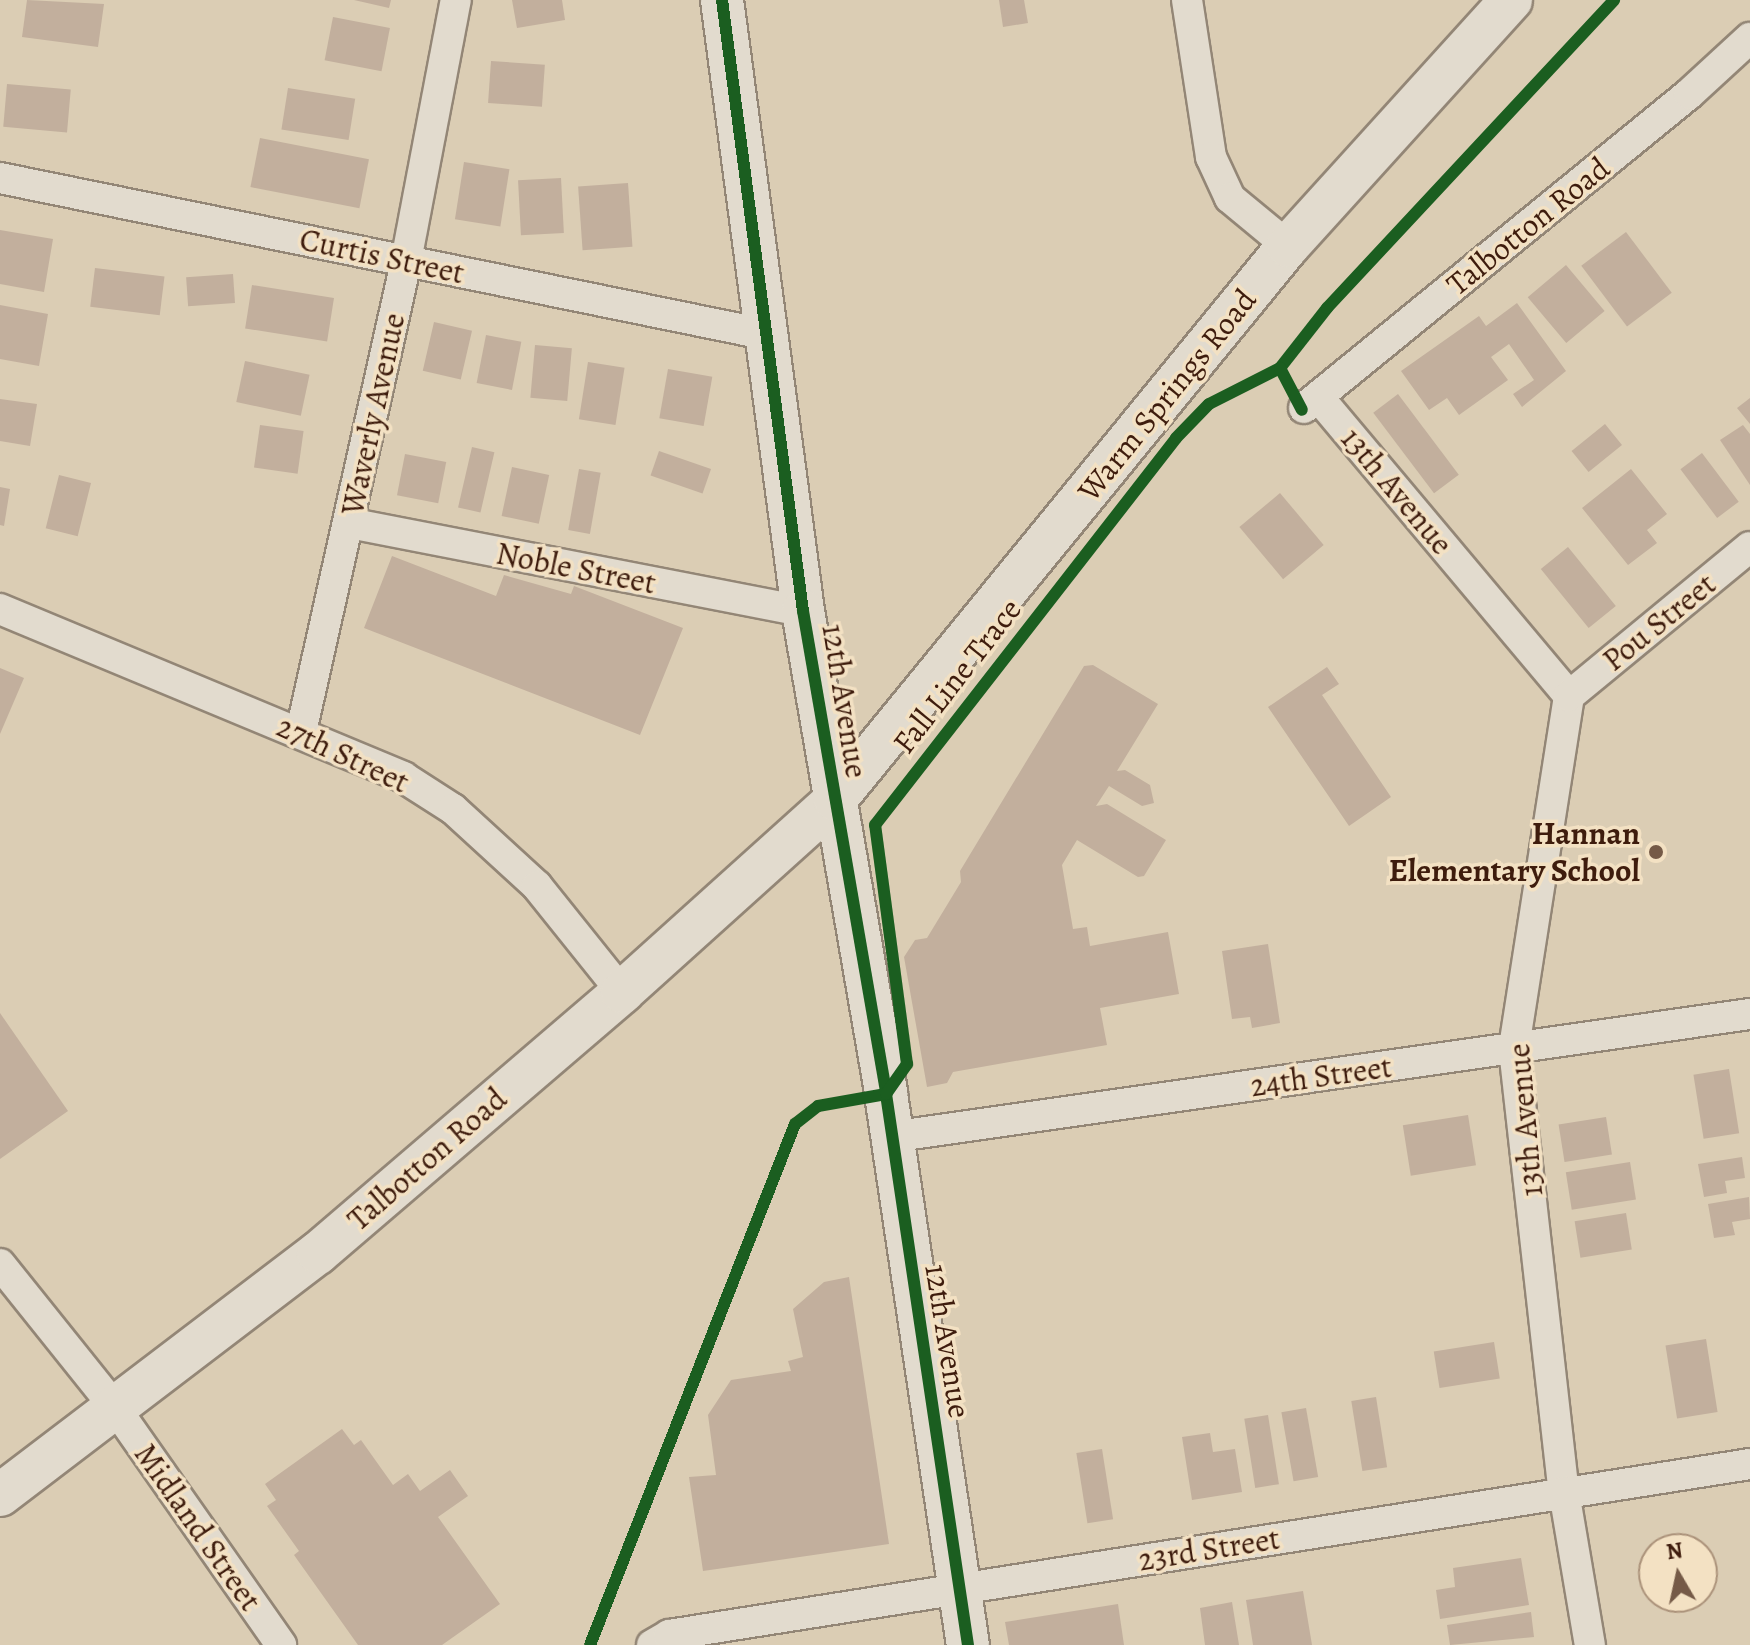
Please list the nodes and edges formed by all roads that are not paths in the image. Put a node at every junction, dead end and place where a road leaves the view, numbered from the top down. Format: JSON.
{"nodes":[{"id":1,"x":456,"y":0,"type":"edge"},
{"id":2,"x":722,"y":0,"type":"edge"},
{"id":3,"x":1187,"y":0,"type":"edge"},
{"id":4,"x":1511,"y":0,"type":"edge"},
{"id":5,"x":1750,"y":38,"type":"edge"},
{"id":6,"x":0,"y":178,"type":"edge"},
{"id":7,"x":1288,"y":246,"type":"junction"},
{"id":8,"x":406,"y":261,"type":"junction"},
{"id":9,"x":764,"y":334,"type":"junction"},
{"id":10,"x":1311,"y":404,"type":"joint"},
{"id":11,"x":349,"y":523,"type":"junction"},
{"id":12,"x":1750,"y":547,"type":"edge"},
{"id":13,"x":0,"y":609,"type":"edge"},
{"id":14,"x":803,"y":611,"type":"junction"},
{"id":15,"x":1569,"y":696,"type":"junction"},
{"id":16,"x":301,"y":732,"type":"junction"},
{"id":17,"x":835,"y":800,"type":"junction"},
{"id":18,"x":622,"y":992,"type":"junction"},
{"id":19,"x":1750,"y":1014,"type":"edge"},
{"id":20,"x":1514,"y":1049,"type":"junction"},
{"id":21,"x":891,"y":1137,"type":"junction"},
{"id":22,"x":0,"y":1264,"type":"edge"},
{"id":23,"x":116,"y":1409,"type":"junction"},
{"id":24,"x":1750,"y":1464,"type":"edge"},
{"id":25,"x":1564,"y":1492,"type":"junction"},
{"id":26,"x":0,"y":1495,"type":"edge"},
{"id":27,"x":959,"y":1590,"type":"junction"},
{"id":28,"x":660,"y":1640,"type":"edge"},
{"id":29,"x":281,"y":1645,"type":"edge"},
{"id":30,"x":968,"y":1645,"type":"edge"},
{"id":31,"x":1590,"y":1645,"type":"edge"}],
"edges":[{"from":1,"to":8,"type":"street","name":"Waverly Avenue"},
{"from":2,"to":9,"type":"main road","name":"12th Avenue"},
{"from":3,"to":7,"type":"street"},
{"from":4,"to":7,"type":"main road","name":"Warm Springs Road"},
{"from":5,"to":10,"type":"street","name":"Talbotton Road"},
{"from":6,"to":8,"type":"street","name":"Curtis Street"},
{"from":7,"to":17,"type":"main road","name":"Warm Springs Road"},
{"from":8,"to":9,"type":"street","name":"Curtis Street"},
{"from":8,"to":11,"type":"street","name":"Waverly Avenue"},
{"from":9,"to":14,"type":"main road","name":"12th Avenue"},
{"from":10,"to":15,"type":"street","name":"13th Avenue"},
{"from":11,"to":14,"type":"street","name":"Noble Street"},
{"from":11,"to":16,"type":"street","name":"Waverly Avenue"},
{"from":12,"to":15,"type":"street","name":"Pou Street"},
{"from":13,"to":16,"type":"street","name":"27th Street"},
{"from":14,"to":17,"type":"main road","name":"12th Avenue"},
{"from":15,"to":20,"type":"street","name":"13th Avenue"},
{"from":16,"to":18,"type":"street","name":"27th Street"},
{"from":17,"to":18,"type":"main road","name":"Talbotton Road"},
{"from":17,"to":21,"type":"main road","name":"12th Avenue"},
{"from":18,"to":23,"type":"main road","name":"Talbotton Road"},
{"from":19,"to":20,"type":"street","name":"24th Street"},
{"from":20,"to":21,"type":"street","name":"24th Street"},
{"from":20,"to":25,"type":"street","name":"13th Avenue"},
{"from":21,"to":27,"type":"main road","name":"12th Avenue"},
{"from":22,"to":23,"type":"street","name":"Midland Street"},
{"from":23,"to":26,"type":"main road","name":"Talbotton Road"},
{"from":23,"to":29,"type":"street","name":"Midland Street"},
{"from":24,"to":25,"type":"street","name":"23rd Street"},
{"from":25,"to":27,"type":"street","name":"23rd Street"},
{"from":25,"to":31,"type":"street","name":"13th Avenue"},
{"from":27,"to":28,"type":"street","name":"23rd Street"},
{"from":27,"to":30,"type":"main road","name":"12th Avenue"}]}
